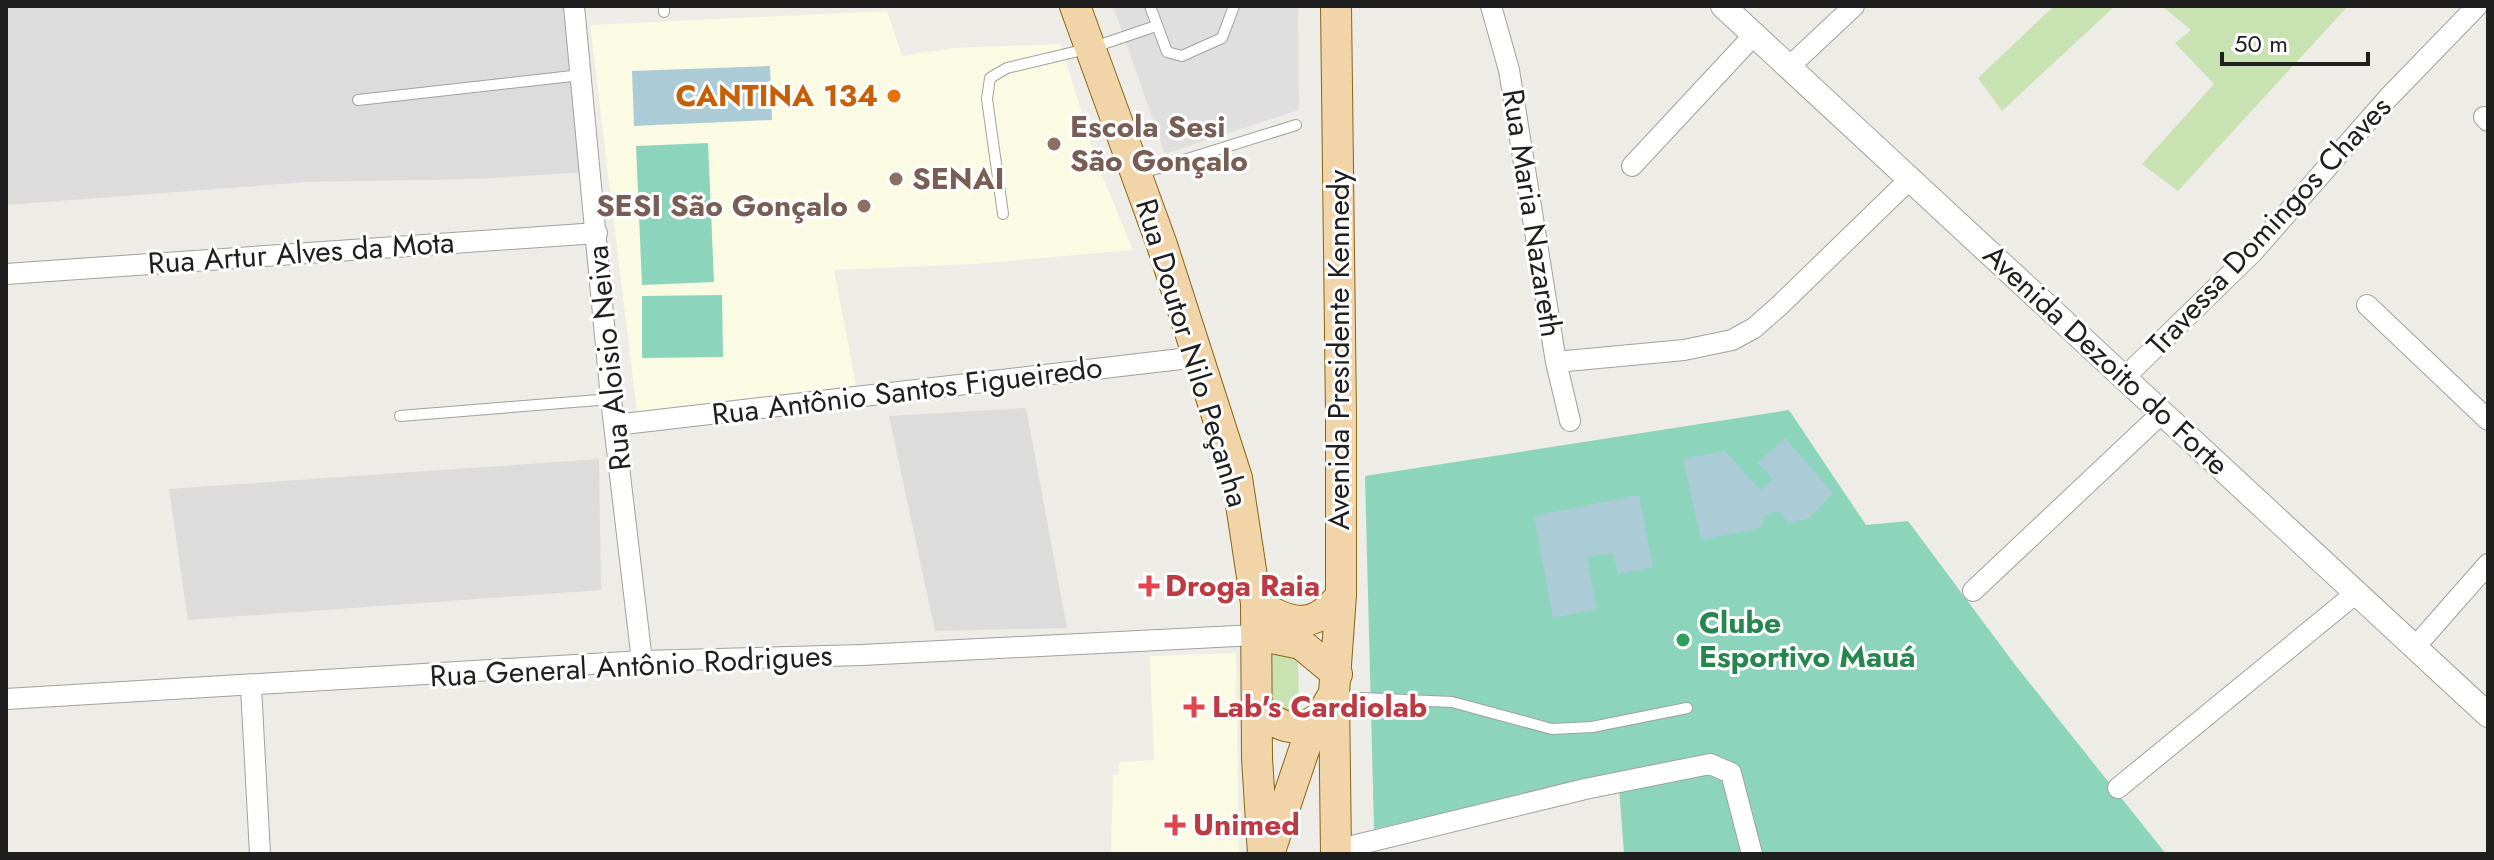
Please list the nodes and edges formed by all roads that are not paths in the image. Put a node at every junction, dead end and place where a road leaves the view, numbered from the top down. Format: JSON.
{"nodes":[{"id":1,"x":574,"y":6,"type":"edge"},
{"id":2,"x":1075,"y":6,"type":"edge"},
{"id":3,"x":1150,"y":6,"type":"edge"},
{"id":4,"x":1234,"y":6,"type":"edge"},
{"id":5,"x":1336,"y":6,"type":"edge"},
{"id":6,"x":1491,"y":6,"type":"edge"},
{"id":7,"x":1723,"y":6,"type":"edge"},
{"id":8,"x":1854,"y":6,"type":"edge"},
{"id":9,"x":2477,"y":6,"type":"edge"},
{"id":10,"x":1156,"y":26,"type":"junction"},
{"id":11,"x":1754,"y":35,"type":"junction"},
{"id":12,"x":1091,"y":48,"type":"junction"},
{"id":13,"x":1789,"y":67,"type":"junction"},
{"id":14,"x":581,"y":75,"type":"junction"},
{"id":15,"x":358,"y":100,"type":"dead end"},
{"id":16,"x":1296,"y":125,"type":"dead end"},
{"id":17,"x":1632,"y":166,"type":"dead end"},
{"id":18,"x":1137,"y":175,"type":"junction"},
{"id":19,"x":1911,"y":178,"type":"junction"},
{"id":20,"x":1003,"y":214,"type":"dead end"},
{"id":21,"x":597,"y":233,"type":"junction"},
{"id":22,"x":6,"y":274,"type":"edge"},
{"id":23,"x":2367,"y":305,"type":"dead end"},
{"id":24,"x":1198,"y":357,"type":"junction"},
{"id":25,"x":1556,"y":362,"type":"junction"},
{"id":26,"x":2126,"y":376,"type":"junction"},
{"id":27,"x":611,"y":399,"type":"junction"},
{"id":28,"x":2163,"y":412,"type":"junction"},
{"id":29,"x":400,"y":416,"type":"dead end"},
{"id":30,"x":2488,"y":420,"type":"edge"},
{"id":31,"x":1570,"y":421,"type":"dead end"},
{"id":32,"x":615,"y":425,"type":"junction"},
{"id":33,"x":2488,"y":564,"type":"edge"},
{"id":34,"x":1973,"y":591,"type":"dead end"},
{"id":35,"x":2355,"y":594,"type":"junction"},
{"id":36,"x":1341,"y":595,"type":"junction"},
{"id":37,"x":1256,"y":603,"type":"junction"},
{"id":38,"x":1256,"y":635,"type":"junction"},
{"id":39,"x":2415,"y":647,"type":"junction"},
{"id":40,"x":642,"y":661,"type":"junction"},
{"id":41,"x":251,"y":687,"type":"junction"},
{"id":42,"x":1331,"y":695,"type":"junction"},
{"id":43,"x":6,"y":699,"type":"edge"},
{"id":44,"x":1687,"y":708,"type":"dead end"},
{"id":45,"x":1256,"y":710,"type":"junction"},
{"id":46,"x":2488,"y":715,"type":"edge"},
{"id":47,"x":2118,"y":788,"type":"dead end"},
{"id":48,"x":1336,"y":852,"type":"edge"},
{"id":49,"x":260,"y":854,"type":"edge"},
{"id":50,"x":1266,"y":854,"type":"edge"},
{"id":51,"x":1752,"y":854,"type":"edge"}],
"edges":[{"from":1,"to":14,"type":"street","name":"Rua Aloisio Neiva"},
{"from":2,"to":12,"type":"main road","name":"Rua Doutor Nilo Peçanha"},
{"from":3,"to":10,"type":"lane"},
{"from":4,"to":10,"type":"lane"},
{"from":5,"to":36,"type":"main road","name":"Avenida Presidente Kennedy"},
{"from":6,"to":25,"type":"street","name":"Rua Maria Nazareth"},
{"from":7,"to":11,"type":"street","name":"Avenida Dezoito do Forte"},
{"from":8,"to":13,"type":"street"},
{"from":9,"to":26,"type":"street","name":"Travessa Domingos Chaves"},
{"from":10,"to":12,"type":"lane"},
{"from":11,"to":13,"type":"street","name":"Avenida Dezoito do Forte"},
{"from":11,"to":17,"type":"street"},
{"from":12,"to":18,"type":"main road","name":"Rua Doutor Nilo Peçanha"},
{"from":12,"to":20,"type":"lane"},
{"from":13,"to":19,"type":"street","name":"Avenida Dezoito do Forte"},
{"from":14,"to":15,"type":"lane"},
{"from":14,"to":21,"type":"street","name":"Rua Aloisio Neiva"},
{"from":16,"to":18,"type":"lane"},
{"from":18,"to":24,"type":"main road","name":"Rua Doutor Nilo Peçanha"},
{"from":19,"to":25,"type":"street"},
{"from":19,"to":26,"type":"street","name":"Avenida Dezoito do Forte"},
{"from":21,"to":22,"type":"street","name":"Rua Artur Alves da Mota"},
{"from":21,"to":27,"type":"street","name":"Rua Aloisio Neiva"},
{"from":23,"to":30,"type":"street"},
{"from":24,"to":32,"type":"street","name":"Rua Antônio Santos Figueiredo"},
{"from":24,"to":37,"type":"main road","name":"Rua Doutor Nilo Peçanha"},
{"from":25,"to":31,"type":"street","name":"Rua Maria Nazareth"},
{"from":26,"to":28,"type":"street","name":"Avenida Dezoito do Forte"},
{"from":27,"to":29,"type":"lane"},
{"from":27,"to":32,"type":"street","name":"Rua Aloisio Neiva"},
{"from":28,"to":34,"type":"street"},
{"from":28,"to":35,"type":"street","name":"Avenida Dezoito do Forte"},
{"from":32,"to":40,"type":"street","name":"Rua Aloisio Neiva"},
{"from":33,"to":39,"type":"street"},
{"from":35,"to":39,"type":"street","name":"Avenida Dezoito do Forte"},
{"from":35,"to":47,"type":"street"},
{"from":36,"to":37,"type":"main road"},
{"from":36,"to":42,"type":"main road","name":"Avenida Presidente Kennedy"},
{"from":37,"to":38,"type":"main road","name":"Rua Doutor Nilo Peçanha"},
{"from":38,"to":40,"type":"street","name":"Rua General Antônio Rodrigues"},
{"from":38,"to":42,"type":"main road"},
{"from":38,"to":45,"type":"main road","name":"Rua Doutor Nilo Peçanha"},
{"from":39,"to":46,"type":"street","name":"Avenida Dezoito do Forte"},
{"from":40,"to":41,"type":"street","name":"Rua General Antônio Rodrigues"},
{"from":41,"to":43,"type":"street","name":"Rua General Antônio Rodrigues"},
{"from":41,"to":49,"type":"street"},
{"from":42,"to":44,"type":"lane"},
{"from":42,"to":45,"type":"main road"},
{"from":42,"to":48,"type":"main road","name":"Avenida Presidente Kennedy"},
{"from":42,"to":50,"type":"main road","name":"Avenida Presidente Kennedy"},
{"from":45,"to":50,"type":"main road","name":"Rua Doutor Nilo Peçanha"},
{"from":48,"to":51,"type":"street"}]}
